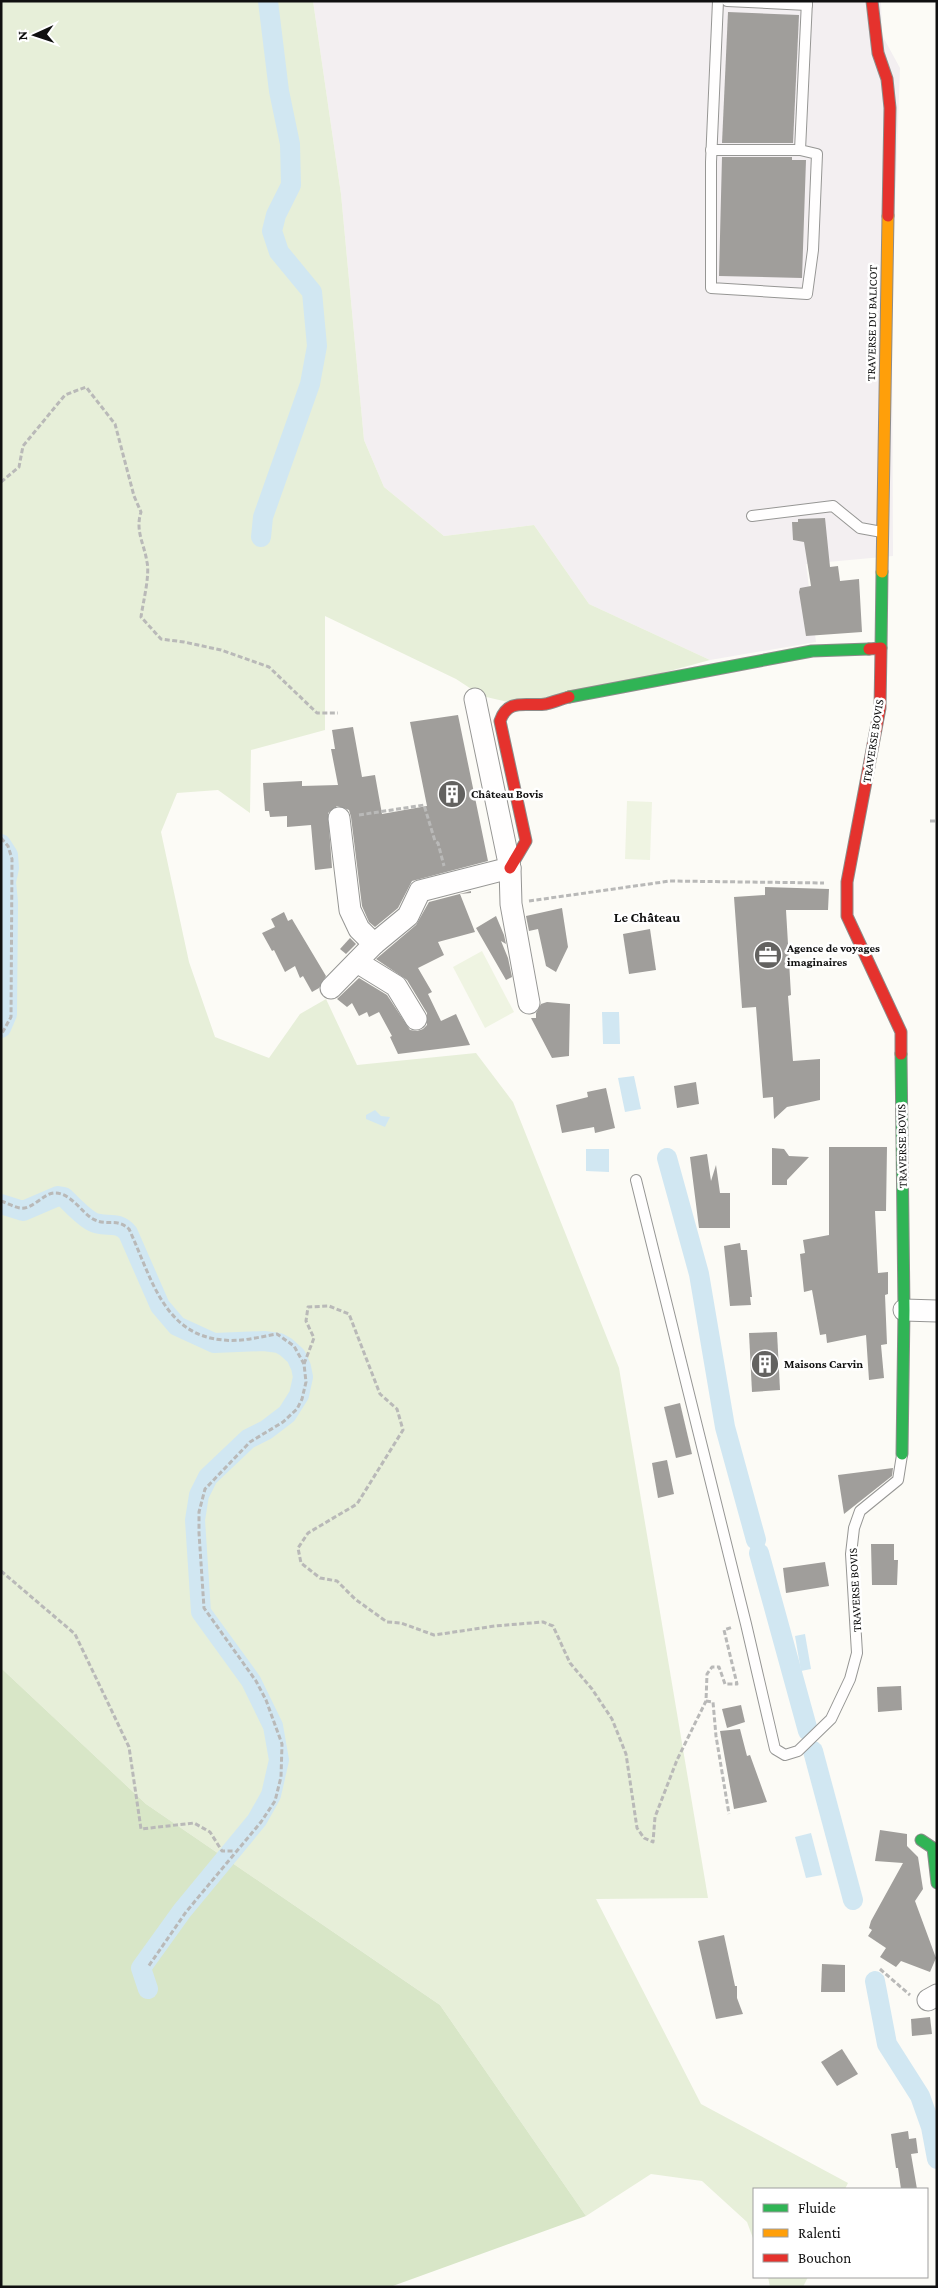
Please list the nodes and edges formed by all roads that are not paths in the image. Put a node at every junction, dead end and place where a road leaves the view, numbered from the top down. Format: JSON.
{"nodes":[{"id":1,"x":718,"y":1,"type":"edge"},
{"id":2,"x":727,"y":1,"type":"edge"},
{"id":3,"x":872,"y":1,"type":"edge"},
{"id":4,"x":807,"y":3,"type":"edge"},
{"id":5,"x":711,"y":150,"type":"junction"},
{"id":6,"x":800,"y":150,"type":"junction"},
{"id":7,"x":752,"y":516,"type":"dead end"},
{"id":8,"x":883,"y":532,"type":"junction"},
{"id":9,"x":881,"y":648,"type":"junction"},
{"id":10,"x":475,"y":699,"type":"dead end"},
{"id":11,"x":339,"y":818,"type":"road end"},
{"id":12,"x":510,"y":868,"type":"junction"},
{"id":13,"x":374,"y":944,"type":"junction"},
{"id":14,"x":357,"y":962,"type":"junction"},
{"id":15,"x":331,"y":988,"type":"dead end"},
{"id":16,"x":529,"y":1003,"type":"dead end"},
{"id":17,"x":416,"y":1019,"type":"dead end"},
{"id":18,"x":636,"y":1180,"type":"dead end"},
{"id":19,"x":904,"y":1310,"type":"junction"},
{"id":20,"x":934,"y":1311,"type":"edge"},
{"id":21,"x":902,"y":1454,"type":"joint"},
{"id":22,"x":921,"y":1840,"type":"dead end"},
{"id":23,"x":937,"y":1883,"type":"edge"}],
"edges":[{"from":1,"to":5,"type":"lane"},
{"from":2,"to":4,"type":"lane"},
{"from":3,"to":8,"type":"street","name":"TRAVERSE DU BALICOT"},
{"from":4,"to":6,"type":"lane"},
{"from":5,"to":6,"type":"lane"},
{"from":5,"to":6,"type":"lane"},
{"from":7,"to":8,"type":"lane"},
{"from":8,"to":9,"type":"street","name":"TRAVERSE DU BALICOT"},
{"from":9,"to":12,"type":"street"},
{"from":9,"to":19,"type":"street","name":"TRAVERSE BOVIS"},
{"from":10,"to":12,"type":"street"},
{"from":11,"to":13,"type":"street"},
{"from":12,"to":13,"type":"street"},
{"from":12,"to":16,"type":"street"},
{"from":13,"to":14,"type":"street"},
{"from":14,"to":15,"type":"street"},
{"from":14,"to":17,"type":"street"},
{"from":18,"to":21,"type":"lane","name":"TRAVERSE BOVIS"},
{"from":19,"to":20,"type":"street"},
{"from":19,"to":21,"type":"street","name":"TRAVERSE BOVIS"},
{"from":22,"to":23,"type":"street"}]}
